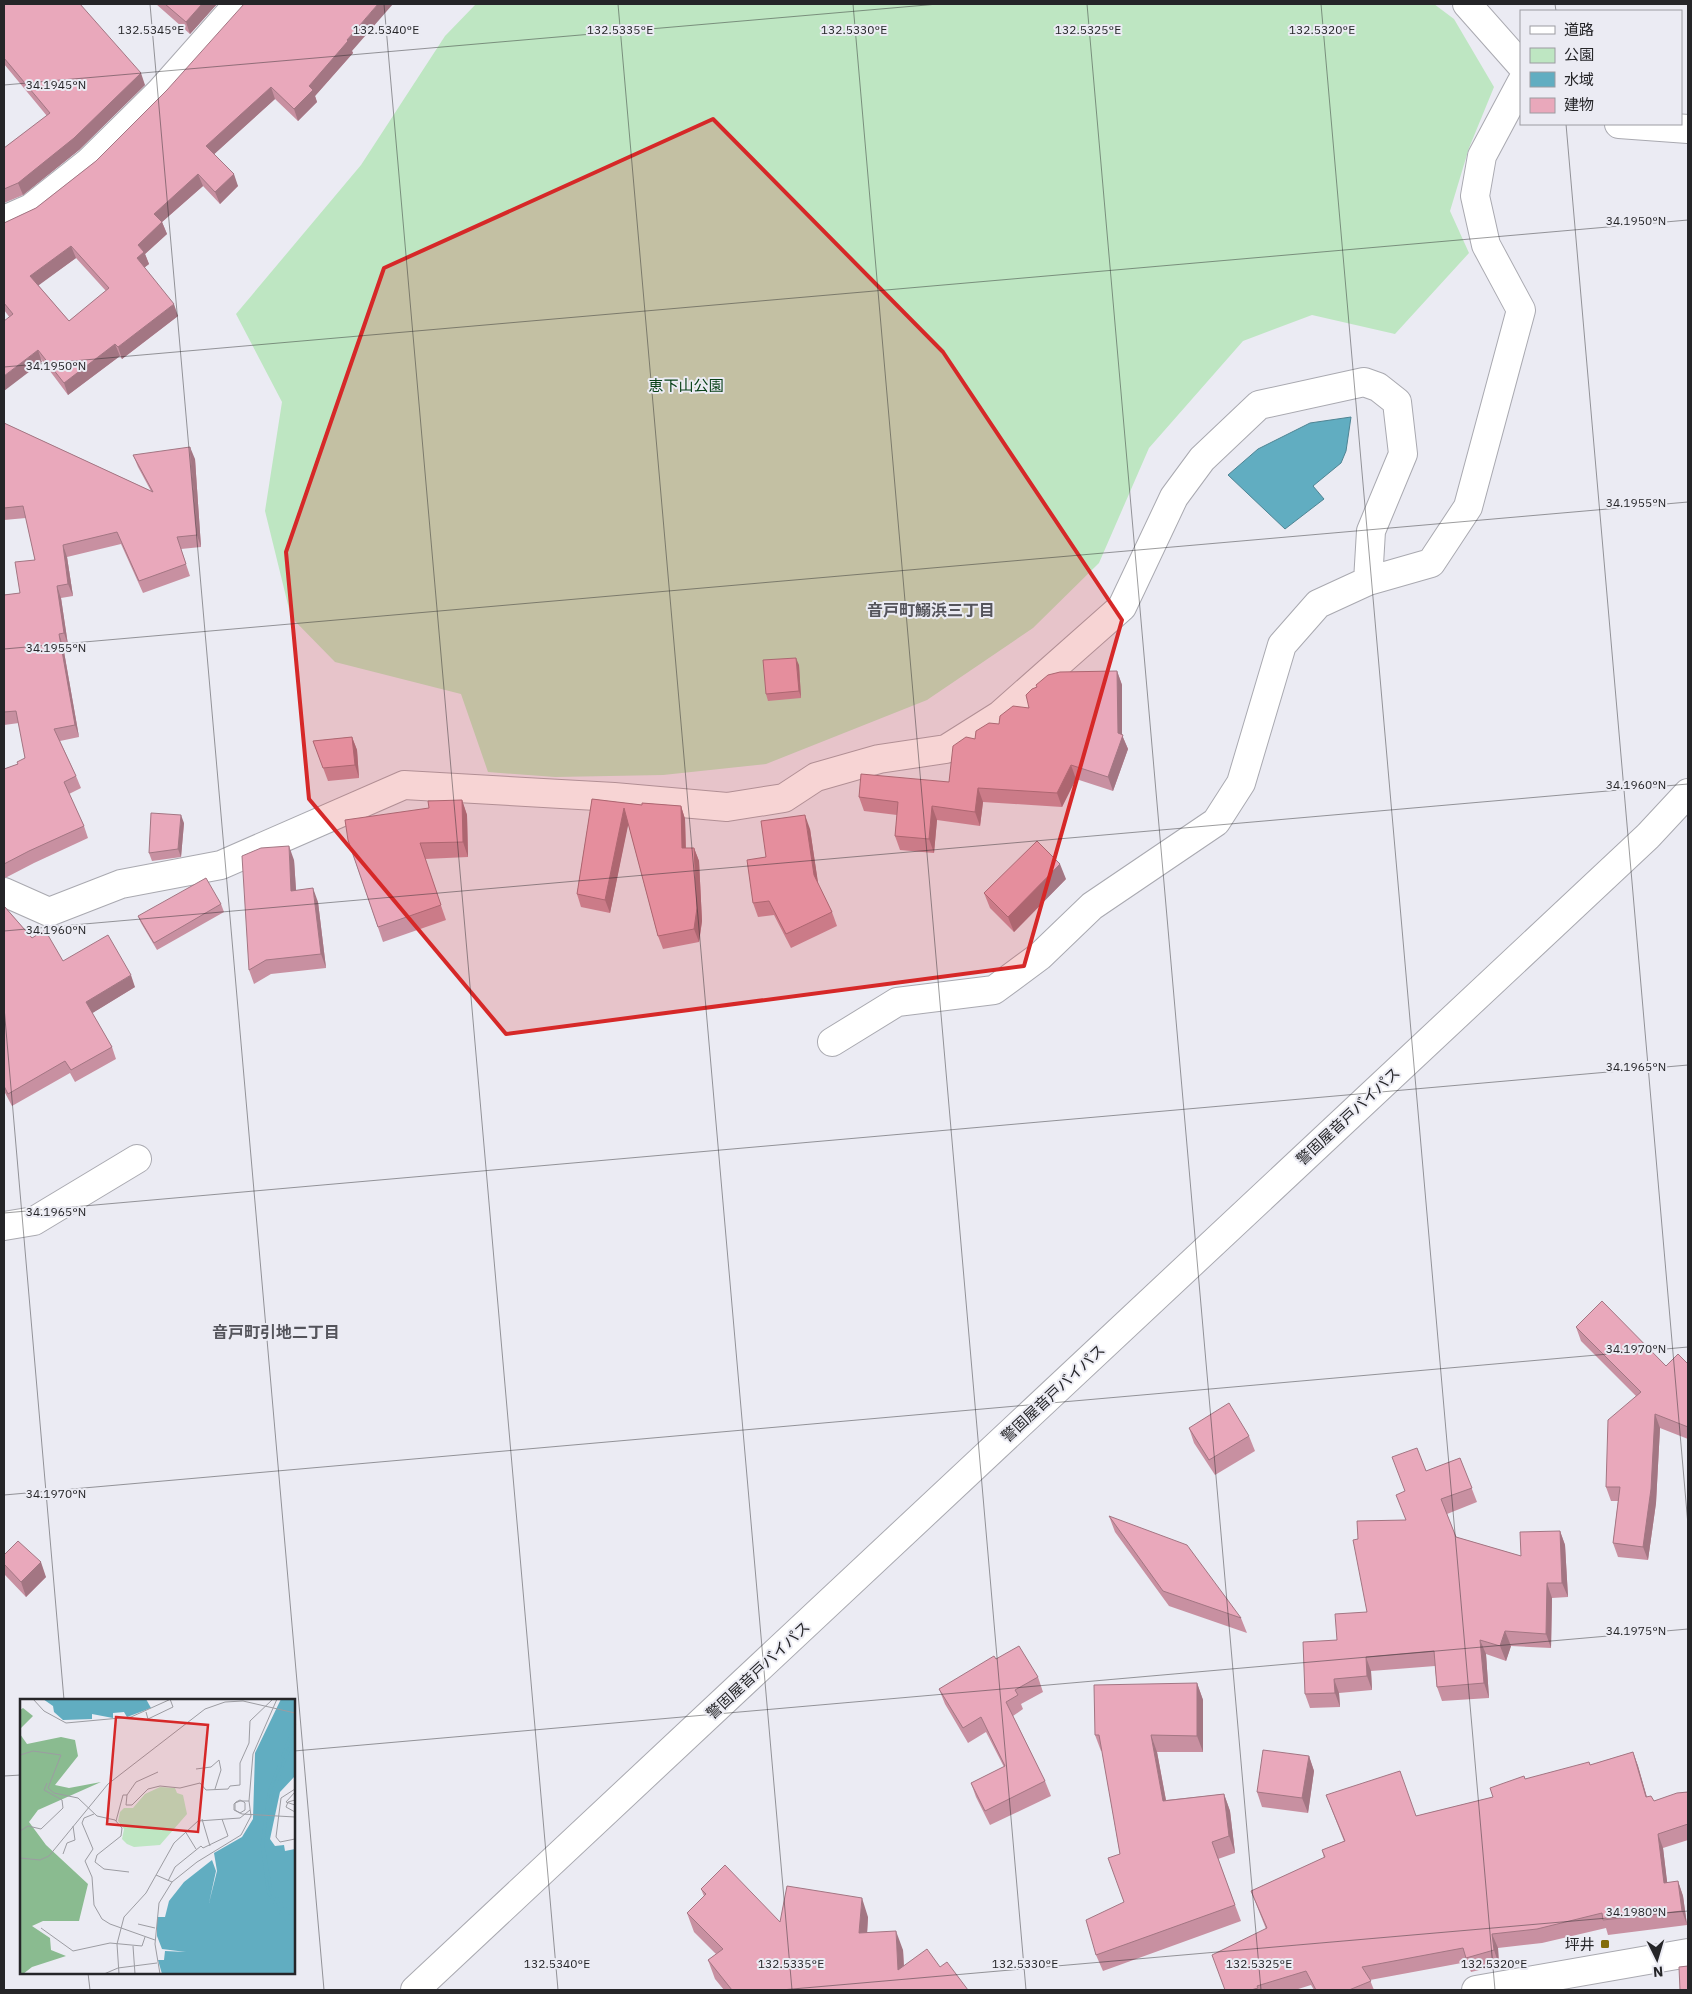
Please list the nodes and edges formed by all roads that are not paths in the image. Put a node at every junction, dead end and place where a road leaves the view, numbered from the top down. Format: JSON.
{"nodes":[{"id":1,"x":236,"y":4,"type":"edge"},
{"id":2,"x":1467,"y":4,"type":"edge"},
{"id":3,"x":1520,"y":64,"type":"edge"},
{"id":4,"x":1520,"y":85,"type":"edge"},
{"id":5,"x":1633,"y":125,"type":"edge"},
{"id":6,"x":1688,"y":129,"type":"edge"},
{"id":7,"x":4,"y":220,"type":"edge"},
{"id":8,"x":1368,"y":580,"type":"junction"},
{"id":9,"x":1688,"y":793,"type":"edge"},
{"id":10,"x":4,"y":892,"type":"edge"},
{"id":11,"x":832,"y":1042,"type":"dead end"},
{"id":12,"x":137,"y":1159,"type":"dead end"},
{"id":13,"x":4,"y":1226,"type":"edge"},
{"id":14,"x":1688,"y":1953,"type":"edge"},
{"id":15,"x":415,"y":1990,"type":"edge"},
{"id":16,"x":1476,"y":1990,"type":"edge"}],
"edges":[{"from":1,"to":7,"type":"main road"},
{"from":2,"to":3,"type":"main road"},
{"from":4,"to":8,"type":"main road"},
{"from":5,"to":6,"type":"main road"},
{"from":8,"to":10,"type":"main road"},
{"from":8,"to":11,"type":"main road"},
{"from":9,"to":15,"type":"main road","name":"警固屋音戸バイパス"},
{"from":12,"to":13,"type":"main road"},
{"from":14,"to":16,"type":"main road"}]}
